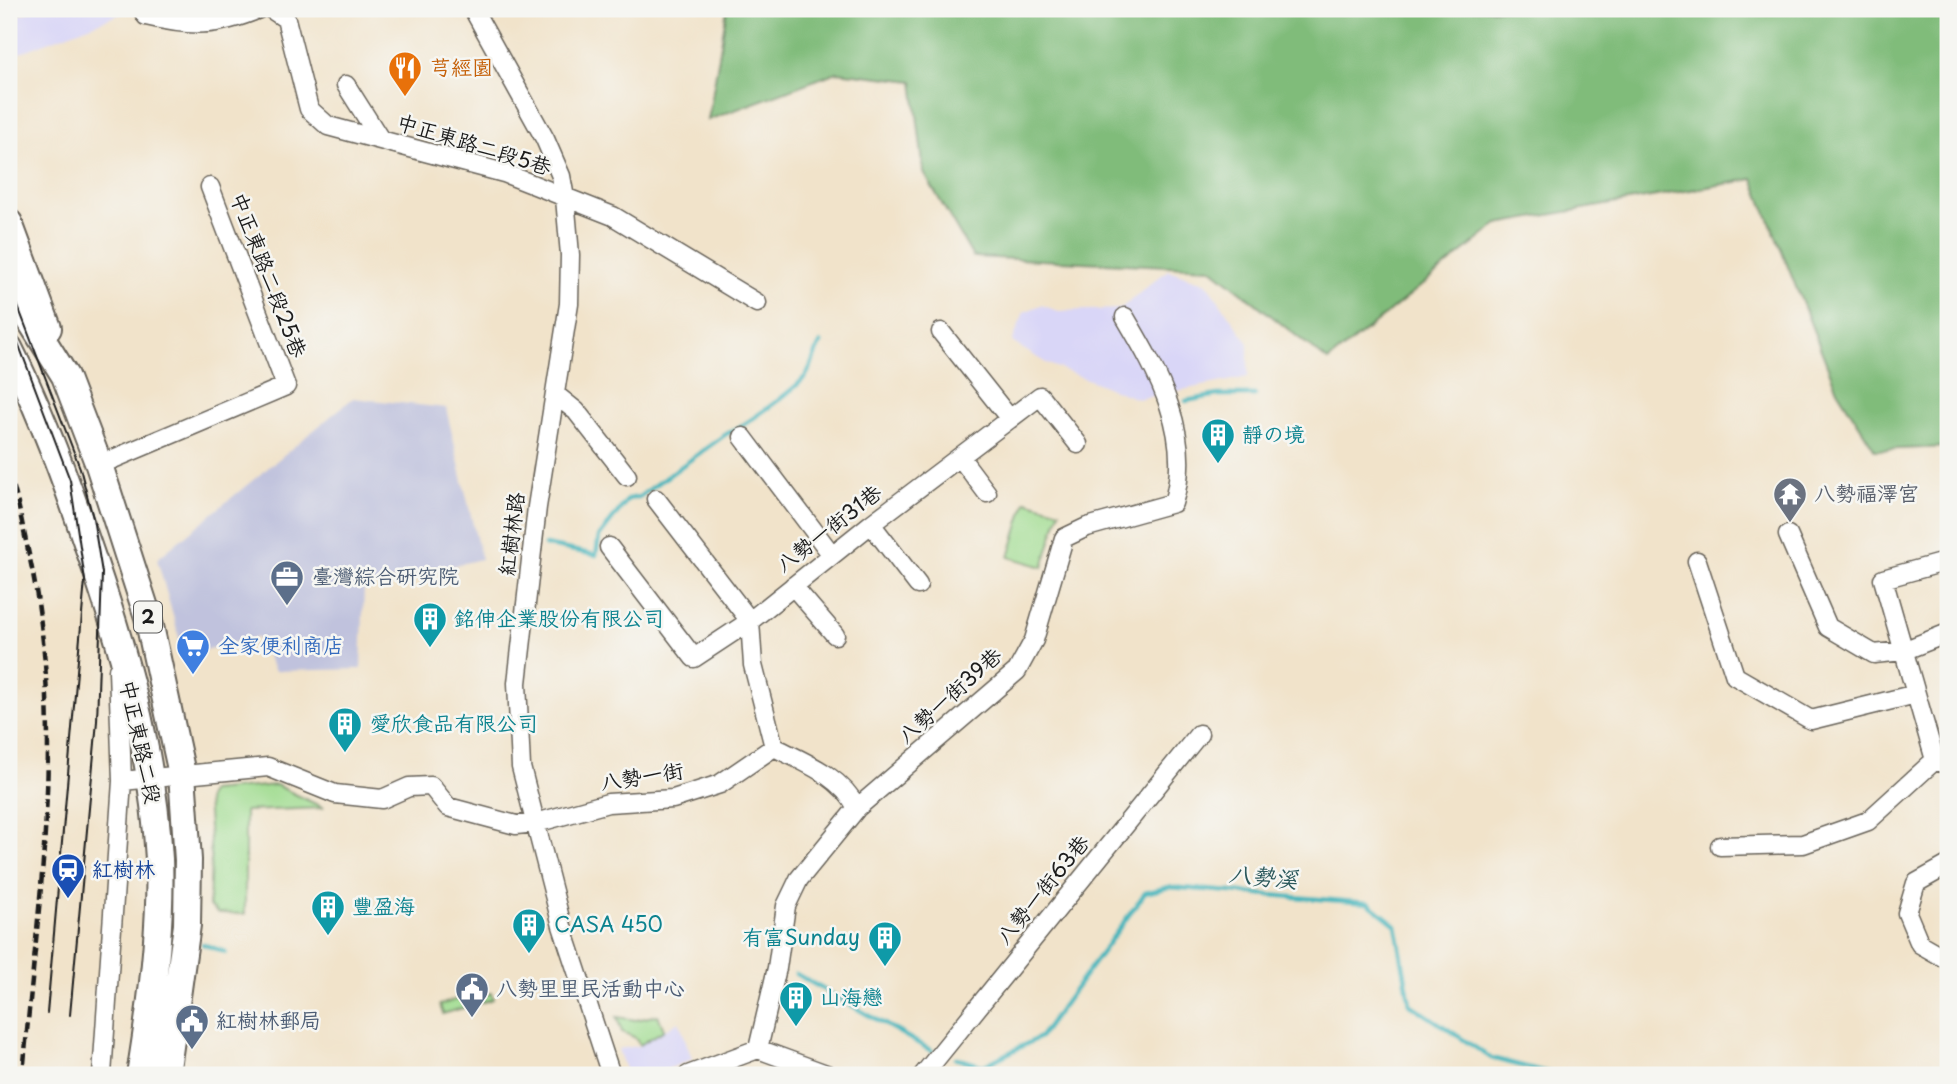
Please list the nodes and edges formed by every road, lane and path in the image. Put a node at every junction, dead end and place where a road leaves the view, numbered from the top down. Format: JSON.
{"nodes":[{"id":1,"x":142,"y":9,"type":"edge"},
{"id":2,"x":259,"y":9,"type":"edge"},
{"id":3,"x":271,"y":9,"type":"edge"},
{"id":4,"x":472,"y":9,"type":"edge"},
{"id":5,"x":346,"y":85,"type":"dead end"},
{"id":6,"x":380,"y":139,"type":"junction"},
{"id":7,"x":210,"y":187,"type":"dead end"},
{"id":8,"x":565,"y":198,"type":"junction"},
{"id":9,"x":9,"y":223,"type":"edge"},
{"id":10,"x":9,"y":286,"type":"edge"},
{"id":11,"x":757,"y":303,"type":"dead end"},
{"id":12,"x":1125,"y":317,"type":"dead end"},
{"id":13,"x":941,"y":332,"type":"dead end"},
{"id":14,"x":9,"y":348,"type":"edge"},
{"id":15,"x":65,"y":376,"type":"junction"},
{"id":16,"x":556,"y":395,"type":"junction"},
{"id":17,"x":1010,"y":419,"type":"junction"},
{"id":18,"x":743,"y":437,"type":"dead end"},
{"id":19,"x":1078,"y":444,"type":"dead end"},
{"id":20,"x":960,"y":457,"type":"junction"},
{"id":21,"x":99,"y":465,"type":"junction"},
{"id":22,"x":627,"y":476,"type":"dead end"},
{"id":23,"x":987,"y":493,"type":"dead end"},
{"id":24,"x":656,"y":499,"type":"dead end"},
{"id":25,"x":871,"y":524,"type":"junction"},
{"id":26,"x":1788,"y":535,"type":"dead end"},
{"id":27,"x":609,"y":547,"type":"dead end"},
{"id":28,"x":832,"y":555,"type":"junction"},
{"id":29,"x":1696,"y":561,"type":"dead end"},
{"id":30,"x":1948,"y":561,"type":"edge"},
{"id":31,"x":918,"y":585,"type":"dead end"},
{"id":32,"x":793,"y":586,"type":"junction"},
{"id":33,"x":750,"y":621,"type":"junction"},
{"id":34,"x":1948,"y":633,"type":"edge"},
{"id":35,"x":835,"y":635,"type":"dead end"},
{"id":36,"x":118,"y":638,"type":"junction"},
{"id":37,"x":1903,"y":651,"type":"junction"},
{"id":38,"x":1916,"y":694,"type":"junction"},
{"id":39,"x":1199,"y":734,"type":"dead end"},
{"id":40,"x":774,"y":747,"type":"junction"},
{"id":41,"x":1941,"y":762,"type":"edge"},
{"id":42,"x":182,"y":774,"type":"junction"},
{"id":43,"x":152,"y":776,"type":"junction"},
{"id":44,"x":122,"y":781,"type":"junction"},
{"id":45,"x":857,"y":808,"type":"junction"},
{"id":46,"x":536,"y":823,"type":"junction"},
{"id":47,"x":1720,"y":846,"type":"dead end"},
{"id":48,"x":1948,"y":865,"type":"edge"},
{"id":49,"x":1948,"y":960,"type":"edge"},
{"id":50,"x":758,"y":1049,"type":"junction"},
{"id":51,"x":102,"y":1075,"type":"edge"},
{"id":52,"x":140,"y":1075,"type":"edge"},
{"id":53,"x":166,"y":1075,"type":"edge"},
{"id":54,"x":611,"y":1075,"type":"edge"},
{"id":55,"x":688,"y":1075,"type":"edge"},
{"id":56,"x":829,"y":1075,"type":"edge"},
{"id":57,"x":923,"y":1075,"type":"edge"}],
"edges":[{"from":1,"to":2,"type":"street"},
{"from":3,"to":6,"type":"street","name":"中正東路二段5巷"},
{"from":4,"to":8,"type":"street","name":"紅樹林路"},
{"from":5,"to":6,"type":"street"},
{"from":6,"to":8,"type":"street","name":"中正東路二段5巷"},
{"from":7,"to":21,"type":"street","name":"中正東路二段25巷"},
{"from":8,"to":11,"type":"street","name":"中正東路二段5巷"},
{"from":8,"to":16,"type":"street","name":"紅樹林路"},
{"from":9,"to":15,"type":"main road","number":"2"},
{"from":10,"to":15,"type":"main road"},
{"from":12,"to":45,"type":"street","name":"八勢一街39巷"},
{"from":13,"to":17,"type":"street"},
{"from":14,"to":36,"type":"main road","name":"中正東路二段","number":"2"},
{"from":15,"to":21,"type":"main road","number":"2"},
{"from":16,"to":22,"type":"street"},
{"from":16,"to":46,"type":"street","name":"紅樹林路"},
{"from":17,"to":19,"type":"street","name":"八勢一街31巷"},
{"from":17,"to":20,"type":"street","name":"八勢一街31巷"},
{"from":18,"to":28,"type":"street"},
{"from":20,"to":23,"type":"street"},
{"from":20,"to":25,"type":"street","name":"八勢一街31巷"},
{"from":21,"to":42,"type":"main road","name":"中正東路二段","number":"2"},
{"from":24,"to":33,"type":"street"},
{"from":25,"to":28,"type":"street","name":"八勢一街31巷"},
{"from":25,"to":31,"type":"street"},
{"from":26,"to":37,"type":"street"},
{"from":27,"to":33,"type":"street","name":"八勢一街31巷"},
{"from":28,"to":32,"type":"street","name":"八勢一街31巷"},
{"from":29,"to":38,"type":"street"},
{"from":30,"to":37,"type":"street"},
{"from":32,"to":33,"type":"street","name":"八勢一街31巷"},
{"from":32,"to":35,"type":"street"},
{"from":33,"to":40,"type":"street"},
{"from":34,"to":37,"type":"street"},
{"from":36,"to":43,"type":"main road","name":"中正東路二段","number":"2"},
{"from":36,"to":44,"type":"street"},
{"from":37,"to":38,"type":"street"},
{"from":38,"to":41,"type":"street"},
{"from":39,"to":57,"type":"street","name":"八勢一街63巷"},
{"from":40,"to":45,"type":"street"},
{"from":40,"to":46,"type":"street","name":"八勢一街"},
{"from":41,"to":47,"type":"street"},
{"from":42,"to":43,"type":"street","name":"八勢一街"},
{"from":42,"to":46,"type":"street","name":"八勢一街"},
{"from":42,"to":53,"type":"main road","name":"中正東路二段","number":"2"},
{"from":43,"to":44,"type":"street","name":"八勢一街"},
{"from":43,"to":52,"type":"main road","name":"中正東路二段","number":"2"},
{"from":44,"to":51,"type":"street"},
{"from":45,"to":50,"type":"street"},
{"from":46,"to":54,"type":"street","name":"紅樹林路"},
{"from":48,"to":49,"type":"street"},
{"from":50,"to":55,"type":"street"},
{"from":50,"to":56,"type":"street"}]}
